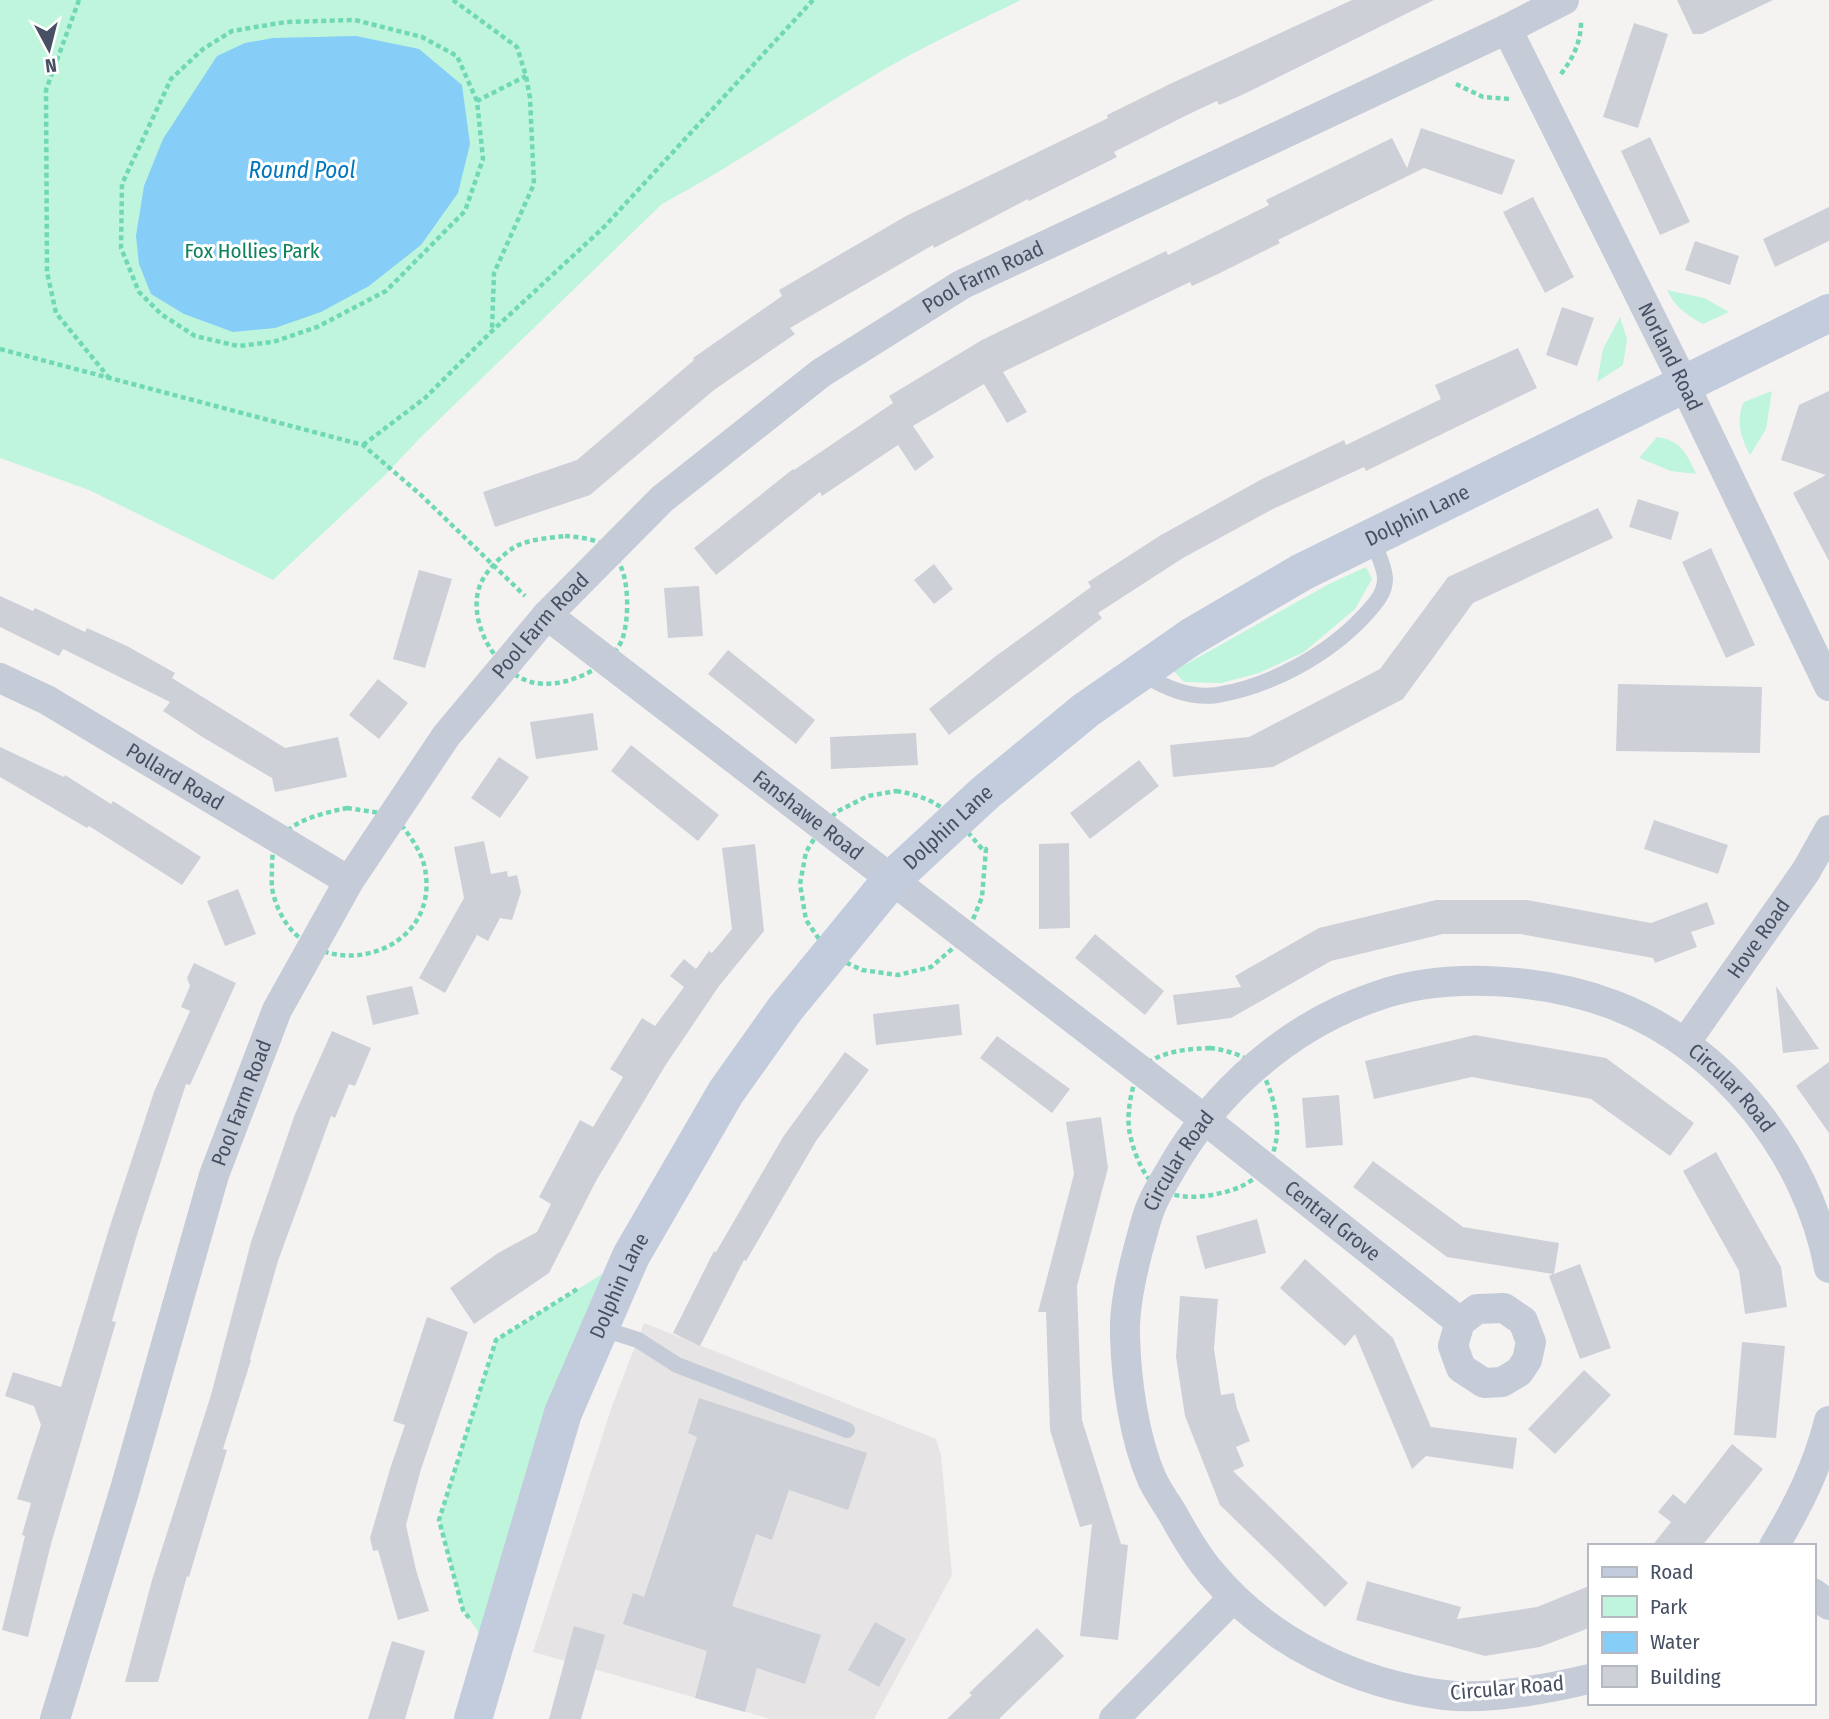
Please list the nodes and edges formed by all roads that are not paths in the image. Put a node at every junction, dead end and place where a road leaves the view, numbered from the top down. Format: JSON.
{"nodes":[{"id":1,"x":1564,"y":0,"type":"edge"},
{"id":2,"x":1507,"y":29,"type":"junction"},
{"id":3,"x":1829,"y":313,"type":"edge"},
{"id":4,"x":1684,"y":384,"type":"junction"},
{"id":5,"x":1372,"y":538,"type":"junction"},
{"id":6,"x":547,"y":615,"type":"junction"},
{"id":7,"x":1140,"y":673,"type":"junction"},
{"id":8,"x":0,"y":678,"type":"edge"},
{"id":9,"x":1829,"y":686,"type":"edge"},
{"id":10,"x":1829,"y":830,"type":"edge"},
{"id":11,"x":891,"y":880,"type":"junction"},
{"id":12,"x":349,"y":881,"type":"junction"},
{"id":13,"x":1685,"y":1043,"type":"junction"},
{"id":14,"x":1204,"y":1119,"type":"junction"},
{"id":15,"x":1829,"y":1268,"type":"edge"},
{"id":16,"x":1460,"y":1322,"type":"dead end"},
{"id":17,"x":600,"y":1328,"type":"junction"},
{"id":18,"x":1829,"y":1421,"type":"edge"},
{"id":19,"x":847,"y":1430,"type":"dead end"},
{"id":20,"x":1775,"y":1544,"type":"edge"},
{"id":21,"x":1233,"y":1598,"type":"junction"},
{"id":22,"x":1588,"y":1679,"type":"edge"},
{"id":23,"x":55,"y":1719,"type":"edge"},
{"id":24,"x":473,"y":1719,"type":"edge"},
{"id":25,"x":1114,"y":1719,"type":"edge"}],
"edges":[{"from":1,"to":2,"type":"street","name":"Pool Farm Road"},
{"from":2,"to":4,"type":"street","name":"Norland Road"},
{"from":2,"to":6,"type":"street","name":"Pool Farm Road"},
{"from":3,"to":4,"type":"street","name":"Dolphin Lane"},
{"from":4,"to":5,"type":"street","name":"Dolphin Lane"},
{"from":4,"to":9,"type":"street","name":"Norland Road"},
{"from":5,"to":7,"type":"street","name":"Dolphin Lane"},
{"from":5,"to":7,"type":"lane"},
{"from":6,"to":11,"type":"street","name":"Fanshawe Road"},
{"from":6,"to":12,"type":"street","name":"Pool Farm Road"},
{"from":7,"to":11,"type":"street","name":"Dolphin Lane"},
{"from":8,"to":12,"type":"street","name":"Pollard Road"},
{"from":10,"to":13,"type":"street","name":"Hove Road"},
{"from":11,"to":14,"type":"street","name":"Fanshawe Road"},
{"from":11,"to":17,"type":"street","name":"Dolphin Lane"},
{"from":12,"to":23,"type":"street","name":"Pool Farm Road"},
{"from":13,"to":14,"type":"street","name":"Circular Road"},
{"from":13,"to":15,"type":"street","name":"Circular Road"},
{"from":14,"to":16,"type":"street","name":"Central Grove"},
{"from":14,"to":21,"type":"street","name":"Circular Road"},
{"from":17,"to":19,"type":"lane"},
{"from":17,"to":24,"type":"street","name":"Dolphin Lane"},
{"from":18,"to":20,"type":"street"},
{"from":21,"to":22,"type":"street","name":"Circular Road"},
{"from":21,"to":25,"type":"street"}]}
